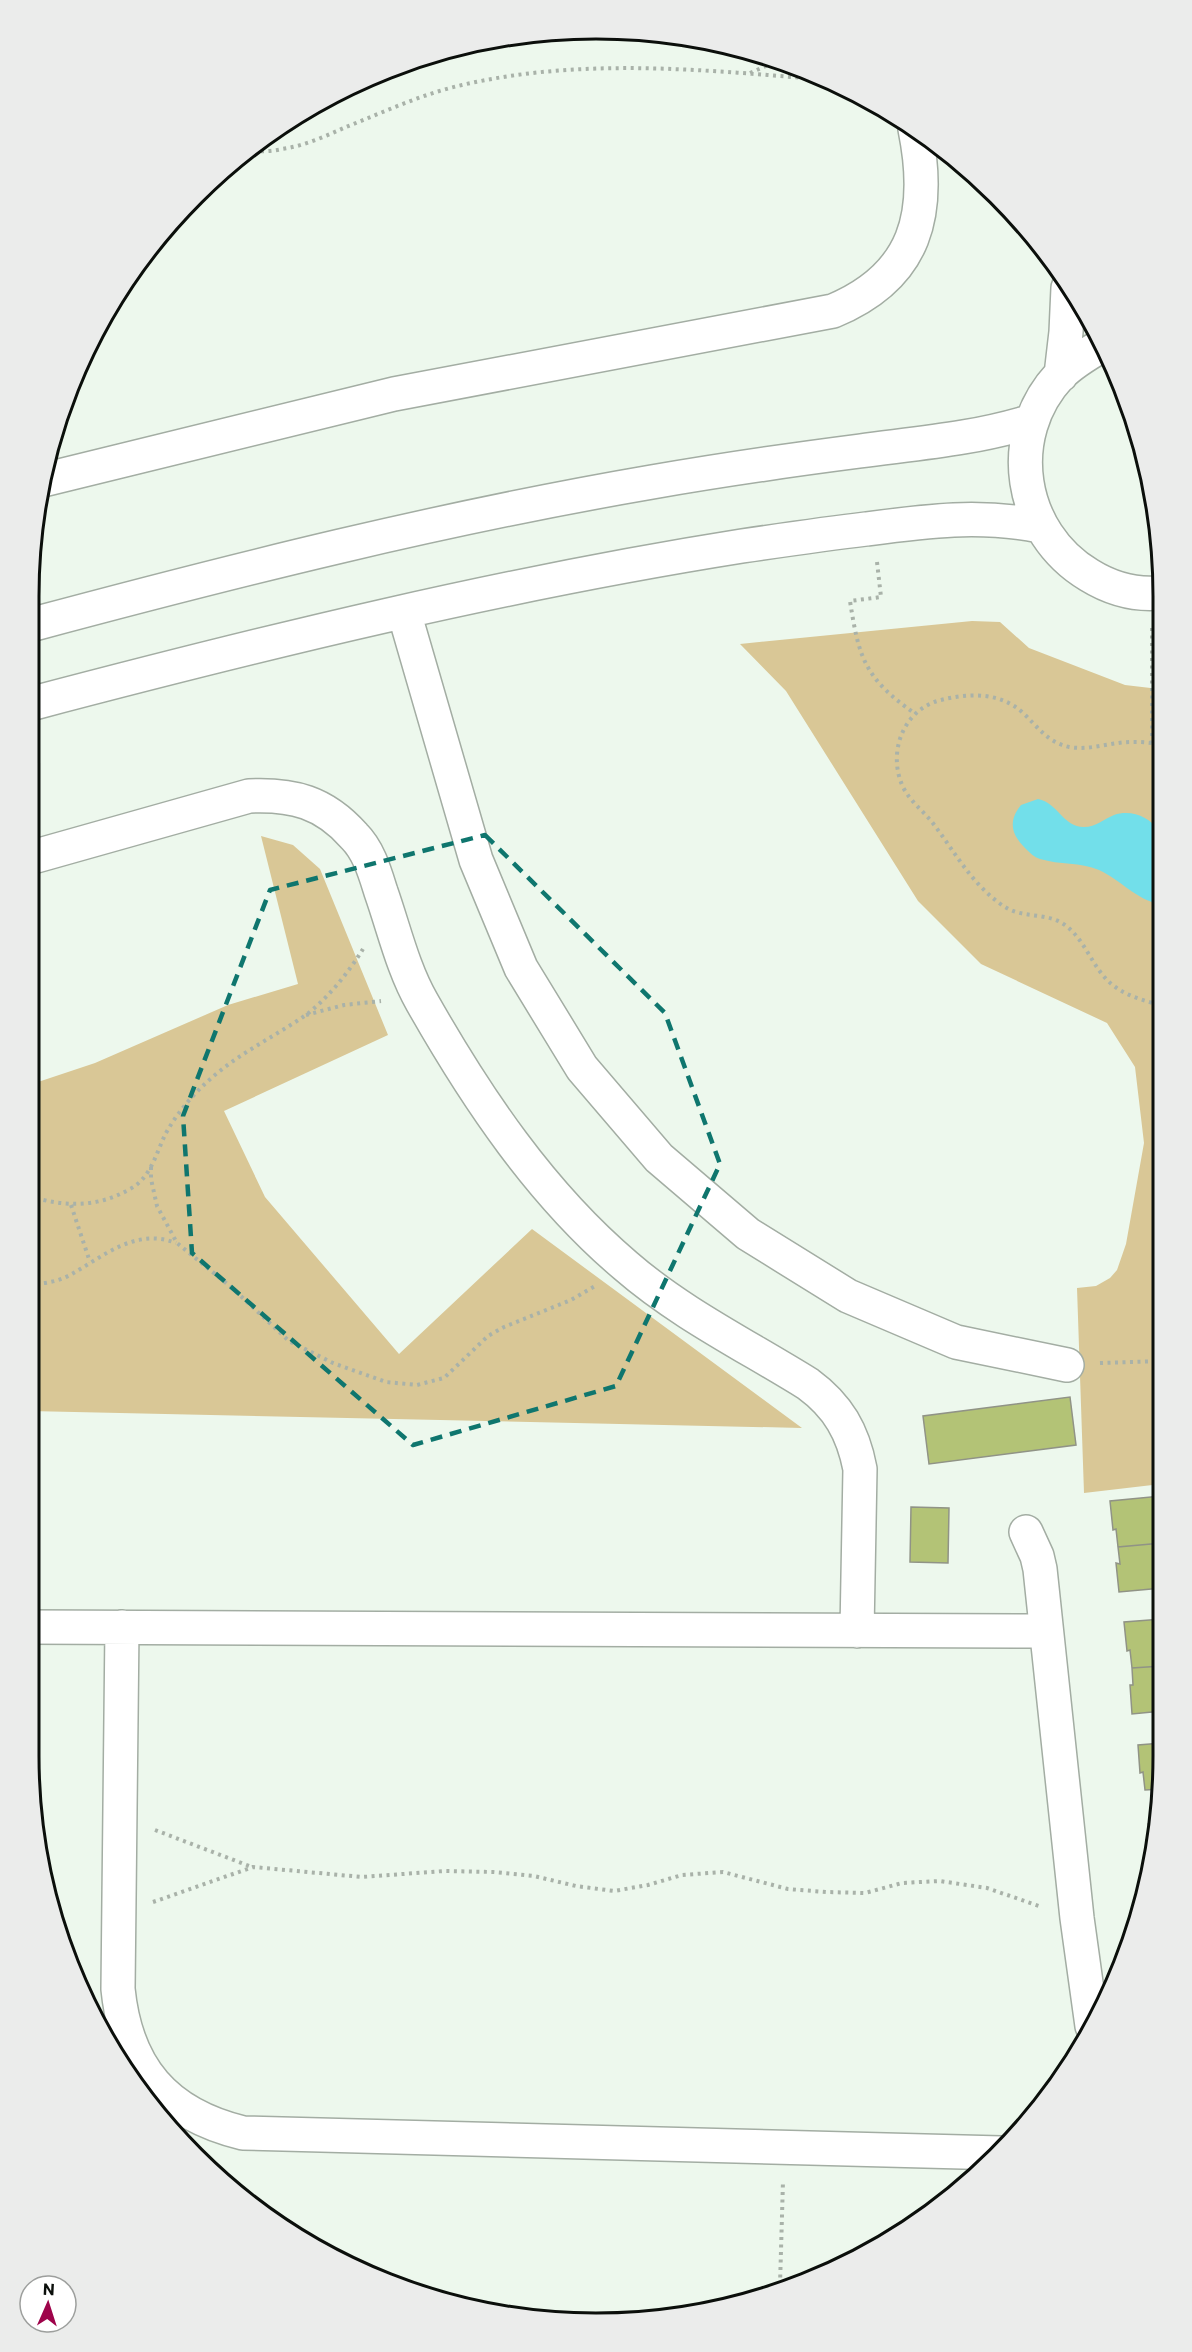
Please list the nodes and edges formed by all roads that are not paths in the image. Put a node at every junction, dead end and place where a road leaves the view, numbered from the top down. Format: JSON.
{"nodes":[{"id":1,"x":917,"y":141,"type":"edge"},
{"id":2,"x":1067,"y":301,"type":"edge"},
{"id":3,"x":1095,"y":349,"type":"edge"},
{"id":4,"x":1061,"y":375,"type":"junction"},
{"id":5,"x":1032,"y":421,"type":"junction"},
{"id":6,"x":52,"y":478,"type":"edge"},
{"id":7,"x":1041,"y":526,"type":"junction"},
{"id":8,"x":1153,"y":594,"type":"edge"},
{"id":9,"x":404,"y":612,"type":"junction"},
{"id":10,"x":39,"y":623,"type":"edge"},
{"id":11,"x":39,"y":702,"type":"edge"},
{"id":12,"x":39,"y":855,"type":"edge"},
{"id":13,"x":1067,"y":1365,"type":"road end"},
{"id":14,"x":1026,"y":1532,"type":"dead end"},
{"id":15,"x":39,"y":1627,"type":"edge"},
{"id":16,"x":123,"y":1627,"type":"junction"},
{"id":17,"x":857,"y":1631,"type":"junction"},
{"id":18,"x":1045,"y":1631,"type":"junction"},
{"id":19,"x":1090,"y":2013,"type":"edge"},
{"id":20,"x":988,"y":2152,"type":"edge"}],
"edges":[{"from":1,"to":6,"type":"street"},
{"from":2,"to":4,"type":"street"},
{"from":3,"to":4,"type":"street"},
{"from":4,"to":5,"type":"street"},
{"from":5,"to":7,"type":"street"},
{"from":5,"to":10,"type":"street"},
{"from":7,"to":8,"type":"street"},
{"from":7,"to":9,"type":"street"},
{"from":9,"to":11,"type":"street"},
{"from":9,"to":13,"type":"street"},
{"from":12,"to":17,"type":"street"},
{"from":14,"to":18,"type":"street"},
{"from":15,"to":16,"type":"street"},
{"from":16,"to":17,"type":"street"},
{"from":16,"to":20,"type":"street"},
{"from":17,"to":18,"type":"street"},
{"from":18,"to":19,"type":"street"}]}
